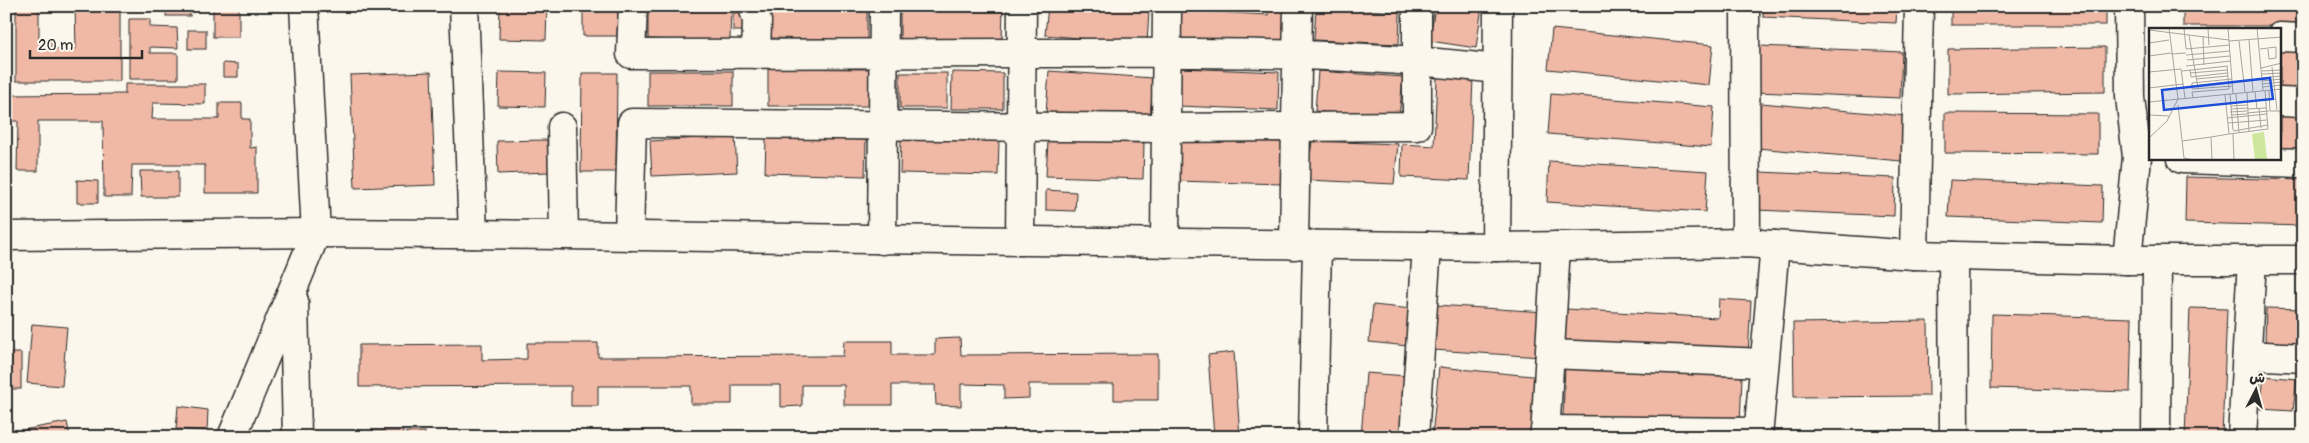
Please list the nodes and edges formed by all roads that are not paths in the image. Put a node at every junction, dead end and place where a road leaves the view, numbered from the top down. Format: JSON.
{"nodes":[{"id":1,"x":304,"y":6,"type":"edge"},
{"id":2,"x":464,"y":6,"type":"edge"},
{"id":3,"x":633,"y":6,"type":"edge"},
{"id":4,"x":753,"y":6,"type":"edge"},
{"id":5,"x":884,"y":6,"type":"edge"},
{"id":6,"x":1022,"y":6,"type":"edge"},
{"id":7,"x":1167,"y":6,"type":"edge"},
{"id":8,"x":1298,"y":6,"type":"edge"},
{"id":9,"x":1417,"y":6,"type":"edge"},
{"id":10,"x":1498,"y":6,"type":"edge"},
{"id":11,"x":1745,"y":6,"type":"edge"},
{"id":12,"x":1919,"y":6,"type":"edge"},
{"id":13,"x":2136,"y":24,"type":"edge"},
{"id":14,"x":2282,"y":37,"type":"edge"},
{"id":15,"x":2303,"y":38,"type":"edge"},
{"id":16,"x":1166,"y":52,"type":"junction"},
{"id":17,"x":883,"y":53,"type":"junction"},
{"id":18,"x":1022,"y":53,"type":"junction"},
{"id":19,"x":756,"y":54,"type":"junction"},
{"id":20,"x":1297,"y":54,"type":"junction"},
{"id":21,"x":1417,"y":60,"type":"junction"},
{"id":22,"x":1497,"y":68,"type":"junction"},
{"id":23,"x":2140,"y":97,"type":"edge"},
{"id":24,"x":2282,"y":102,"type":"edge"},
{"id":25,"x":2303,"y":102,"type":"edge"},
{"id":26,"x":883,"y":125,"type":"junction"},
{"id":27,"x":1021,"y":126,"type":"junction"},
{"id":28,"x":562,"y":127,"type":"dead end"},
{"id":29,"x":1166,"y":128,"type":"junction"},
{"id":30,"x":1296,"y":128,"type":"junction"},
{"id":31,"x":2144,"y":157,"type":"edge"},
{"id":32,"x":2212,"y":160,"type":"edge"},
{"id":33,"x":2303,"y":163,"type":"edge"},
{"id":34,"x":316,"y":233,"type":"junction"},
{"id":35,"x":474,"y":234,"type":"junction"},
{"id":36,"x":564,"y":235,"type":"junction"},
{"id":37,"x":6,"y":236,"type":"edge"},
{"id":38,"x":629,"y":236,"type":"junction"},
{"id":39,"x":882,"y":240,"type":"junction"},
{"id":40,"x":1020,"y":241,"type":"junction"},
{"id":41,"x":1165,"y":243,"type":"junction"},
{"id":42,"x":1746,"y":243,"type":"junction"},
{"id":43,"x":1776,"y":244,"type":"junction"},
{"id":44,"x":1306,"y":245,"type":"junction"},
{"id":45,"x":1428,"y":246,"type":"junction"},
{"id":46,"x":1556,"y":246,"type":"junction"},
{"id":47,"x":1496,"y":247,"type":"junction"},
{"id":48,"x":1914,"y":255,"type":"junction"},
{"id":49,"x":1953,"y":256,"type":"junction"},
{"id":50,"x":2127,"y":260,"type":"junction"},
{"id":51,"x":2157,"y":260,"type":"junction"},
{"id":52,"x":2252,"y":260,"type":"junction"},
{"id":53,"x":2303,"y":260,"type":"edge"},
{"id":54,"x":293,"y":291,"type":"junction"},
{"id":55,"x":1550,"y":354,"type":"junction"},
{"id":56,"x":2247,"y":355,"type":"junction"},
{"id":57,"x":2303,"y":358,"type":"edge"},
{"id":58,"x":1764,"y":363,"type":"junction"},
{"id":59,"x":1545,"y":433,"type":"edge"},
{"id":60,"x":1758,"y":434,"type":"edge"},
{"id":61,"x":232,"y":437,"type":"edge"},
{"id":62,"x":297,"y":437,"type":"edge"},
{"id":63,"x":1313,"y":437,"type":"edge"},
{"id":64,"x":1414,"y":437,"type":"edge"},
{"id":65,"x":1954,"y":437,"type":"edge"},
{"id":66,"x":2156,"y":437,"type":"edge"},
{"id":67,"x":2242,"y":437,"type":"edge"}],
"edges":[{"from":1,"to":34,"type":"street"},
{"from":2,"to":35,"type":"street"},
{"from":3,"to":19,"type":"street"},
{"from":4,"to":19,"type":"street"},
{"from":5,"to":17,"type":"street"},
{"from":6,"to":18,"type":"street"},
{"from":7,"to":16,"type":"street"},
{"from":8,"to":20,"type":"street"},
{"from":9,"to":21,"type":"street"},
{"from":10,"to":22,"type":"street"},
{"from":11,"to":42,"type":"street"},
{"from":12,"to":48,"type":"street"},
{"from":13,"to":23,"type":"street"},
{"from":14,"to":15,"type":"street"},
{"from":16,"to":18,"type":"street"},
{"from":16,"to":20,"type":"street"},
{"from":16,"to":29,"type":"street"},
{"from":17,"to":18,"type":"street"},
{"from":17,"to":19,"type":"street"},
{"from":17,"to":26,"type":"street"},
{"from":18,"to":27,"type":"street"},
{"from":20,"to":21,"type":"street"},
{"from":20,"to":30,"type":"street"},
{"from":21,"to":22,"type":"street"},
{"from":21,"to":30,"type":"street"},
{"from":22,"to":47,"type":"street"},
{"from":23,"to":31,"type":"street"},
{"from":24,"to":25,"type":"street"},
{"from":26,"to":27,"type":"street"},
{"from":26,"to":38,"type":"street"},
{"from":26,"to":39,"type":"street"},
{"from":27,"to":29,"type":"street"},
{"from":27,"to":40,"type":"street"},
{"from":28,"to":36,"type":"street"},
{"from":29,"to":30,"type":"street"},
{"from":29,"to":41,"type":"street"},
{"from":30,"to":44,"type":"street"},
{"from":31,"to":50,"type":"street"},
{"from":32,"to":33,"type":"street"},
{"from":34,"to":35,"type":"street"},
{"from":34,"to":37,"type":"street"},
{"from":34,"to":54,"type":"street"},
{"from":35,"to":36,"type":"street"},
{"from":36,"to":38,"type":"street"},
{"from":38,"to":39,"type":"street"},
{"from":39,"to":40,"type":"street"},
{"from":40,"to":41,"type":"street"},
{"from":41,"to":44,"type":"street"},
{"from":42,"to":43,"type":"street"},
{"from":42,"to":46,"type":"street"},
{"from":43,"to":48,"type":"street"},
{"from":43,"to":58,"type":"street"},
{"from":44,"to":45,"type":"street"},
{"from":44,"to":63,"type":"street"},
{"from":45,"to":47,"type":"street"},
{"from":45,"to":64,"type":"street"},
{"from":46,"to":47,"type":"street"},
{"from":46,"to":55,"type":"street"},
{"from":48,"to":49,"type":"street"},
{"from":49,"to":50,"type":"street"},
{"from":49,"to":65,"type":"street"},
{"from":50,"to":51,"type":"street"},
{"from":51,"to":52,"type":"street"},
{"from":51,"to":66,"type":"street"},
{"from":52,"to":53,"type":"street"},
{"from":52,"to":56,"type":"street"},
{"from":54,"to":61,"type":"street"},
{"from":54,"to":62,"type":"street"},
{"from":55,"to":58,"type":"street"},
{"from":55,"to":59,"type":"street"},
{"from":56,"to":57,"type":"street"},
{"from":56,"to":67,"type":"street"},
{"from":58,"to":60,"type":"street"},
{"from":59,"to":60,"type":"street"}]}
